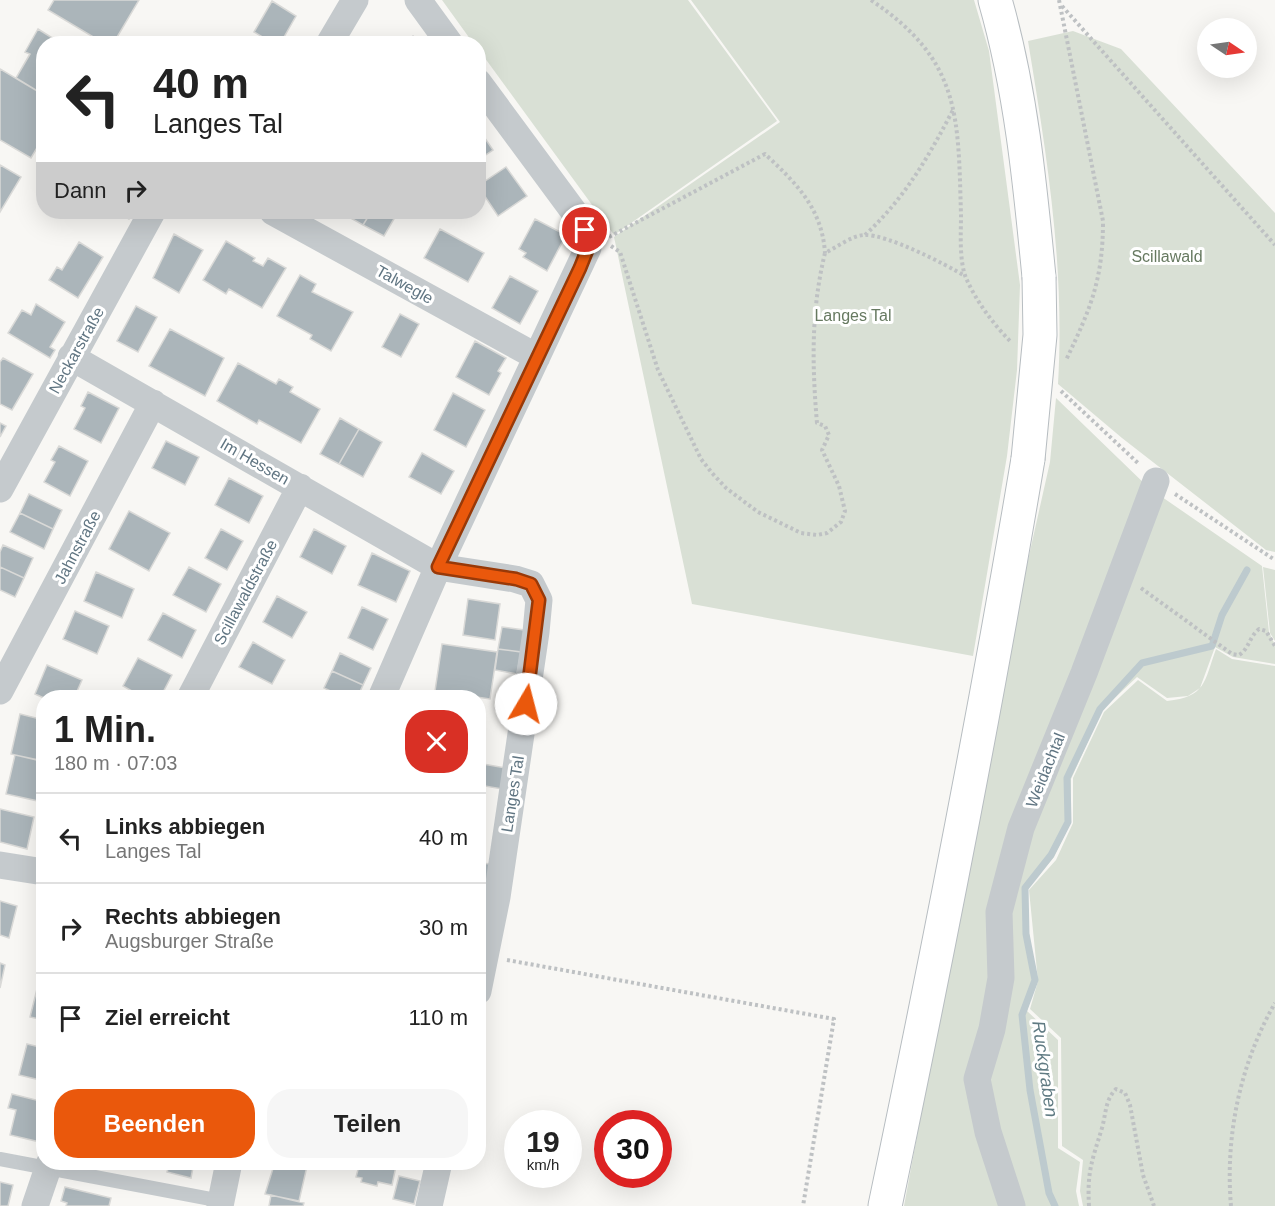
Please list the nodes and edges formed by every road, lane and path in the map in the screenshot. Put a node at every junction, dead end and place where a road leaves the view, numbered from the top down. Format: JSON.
{"nodes":[{"id":1,"x":355,"y":0,"type":"edge"},
{"id":2,"x":418,"y":0,"type":"edge"},
{"id":3,"x":871,"y":0,"type":"edge"},
{"id":4,"x":995,"y":0,"type":"edge"},
{"id":5,"x":1060,"y":2,"type":"edge"},
{"id":6,"x":333,"y":36,"type":"edge"},
{"id":7,"x":444,"y":36,"type":"edge"},
{"id":8,"x":486,"y":93,"type":"edge"},
{"id":9,"x":954,"y":107,"type":"junction"},
{"id":10,"x":149,"y":219,"type":"edge"},
{"id":11,"x":286,"y":219,"type":"edge"},
{"id":12,"x":865,"y":235,"type":"junction"},
{"id":13,"x":1275,"y":245,"type":"edge"},
{"id":14,"x":825,"y":253,"type":"junction"},
{"id":15,"x":966,"y":276,"type":"junction"},
{"id":16,"x":1016,"y":346,"type":"dead end"},
{"id":17,"x":71,"y":357,"type":"junction"},
{"id":18,"x":537,"y":357,"type":"junction"},
{"id":19,"x":1064,"y":364,"type":"dead end"},
{"id":20,"x":1054,"y":385,"type":"dead end"},
{"id":21,"x":153,"y":403,"type":"junction"},
{"id":22,"x":1156,"y":481,"type":"junction"},
{"id":23,"x":300,"y":487,"type":"junction"},
{"id":24,"x":0,"y":489,"type":"edge"},
{"id":25,"x":1275,"y":560,"type":"edge"},
{"id":26,"x":438,"y":567,"type":"junction"},
{"id":27,"x":1121,"y":573,"type":"junction"},
{"id":28,"x":1275,"y":646,"type":"edge"},
{"id":29,"x":194,"y":690,"type":"edge"},
{"id":30,"x":384,"y":690,"type":"edge"},
{"id":31,"x":0,"y":691,"type":"edge"},
{"id":32,"x":0,"y":865,"type":"edge"},
{"id":33,"x":36,"y":871,"type":"edge"},
{"id":34,"x":486,"y":956,"type":"joint"},
{"id":35,"x":1275,"y":1003,"type":"edge"},
{"id":36,"x":0,"y":1159,"type":"edge"},
{"id":37,"x":36,"y":1163,"type":"edge"},
{"id":38,"x":47,"y":1170,"type":"edge"},
{"id":39,"x":72,"y":1170,"type":"edge"},
{"id":40,"x":227,"y":1170,"type":"edge"},
{"id":41,"x":437,"y":1170,"type":"edge"},
{"id":42,"x":220,"y":1203,"type":"edge"},
{"id":43,"x":34,"y":1206,"type":"edge"},
{"id":44,"x":429,"y":1206,"type":"edge"},
{"id":45,"x":803,"y":1206,"type":"edge"},
{"id":46,"x":885,"y":1206,"type":"edge"},
{"id":47,"x":1012,"y":1206,"type":"edge"},
{"id":48,"x":1089,"y":1206,"type":"edge"},
{"id":49,"x":1154,"y":1206,"type":"edge"},
{"id":50,"x":1231,"y":1206,"type":"edge"}],
"edges":[{"from":1,"to":6,"type":"street"},
{"from":2,"to":7,"type":"street"},
{"from":3,"to":9,"type":"path"},
{"from":4,"to":46,"type":"main road","bridge":true},
{"from":5,"to":13,"type":"path"},
{"from":5,"to":19,"type":"path"},
{"from":8,"to":18,"type":"street"},
{"from":9,"to":12,"type":"path"},
{"from":9,"to":15,"type":"path"},
{"from":10,"to":17,"type":"street","name":"Neckarstraße"},
{"from":11,"to":18,"type":"street","name":"Talwegle"},
{"from":12,"to":14,"type":"path"},
{"from":12,"to":15,"type":"path"},
{"from":14,"to":14,"type":"path"},
{"from":15,"to":16,"type":"path"},
{"from":17,"to":21,"type":"street","name":"Im Hessen"},
{"from":17,"to":24,"type":"street","name":"Neckarstraße"},
{"from":18,"to":26,"type":"street"},
{"from":20,"to":22,"type":"path"},
{"from":21,"to":23,"type":"street","name":"Im Hessen"},
{"from":21,"to":31,"type":"street","name":"Jahnstraße"},
{"from":22,"to":25,"type":"path"},
{"from":22,"to":27,"type":"street","name":"Weidachtal"},
{"from":23,"to":26,"type":"street","name":"Im Hessen"},
{"from":23,"to":29,"type":"street","name":"Scillawaldstraße"},
{"from":26,"to":30,"type":"street"},
{"from":26,"to":34,"type":"street","name":"Langes Tal"},
{"from":27,"to":28,"type":"path"},
{"from":27,"to":47,"type":"street","name":"Weidachtal"},
{"from":32,"to":33,"type":"street"},
{"from":34,"to":45,"type":"path"},
{"from":35,"to":50,"type":"path"},
{"from":36,"to":37,"type":"lane"},
{"from":38,"to":43,"type":"street"},
{"from":39,"to":42,"type":"lane"},
{"from":40,"to":42,"type":"street"},
{"from":41,"to":44,"type":"street"},
{"from":48,"to":49,"type":"path"}]}
